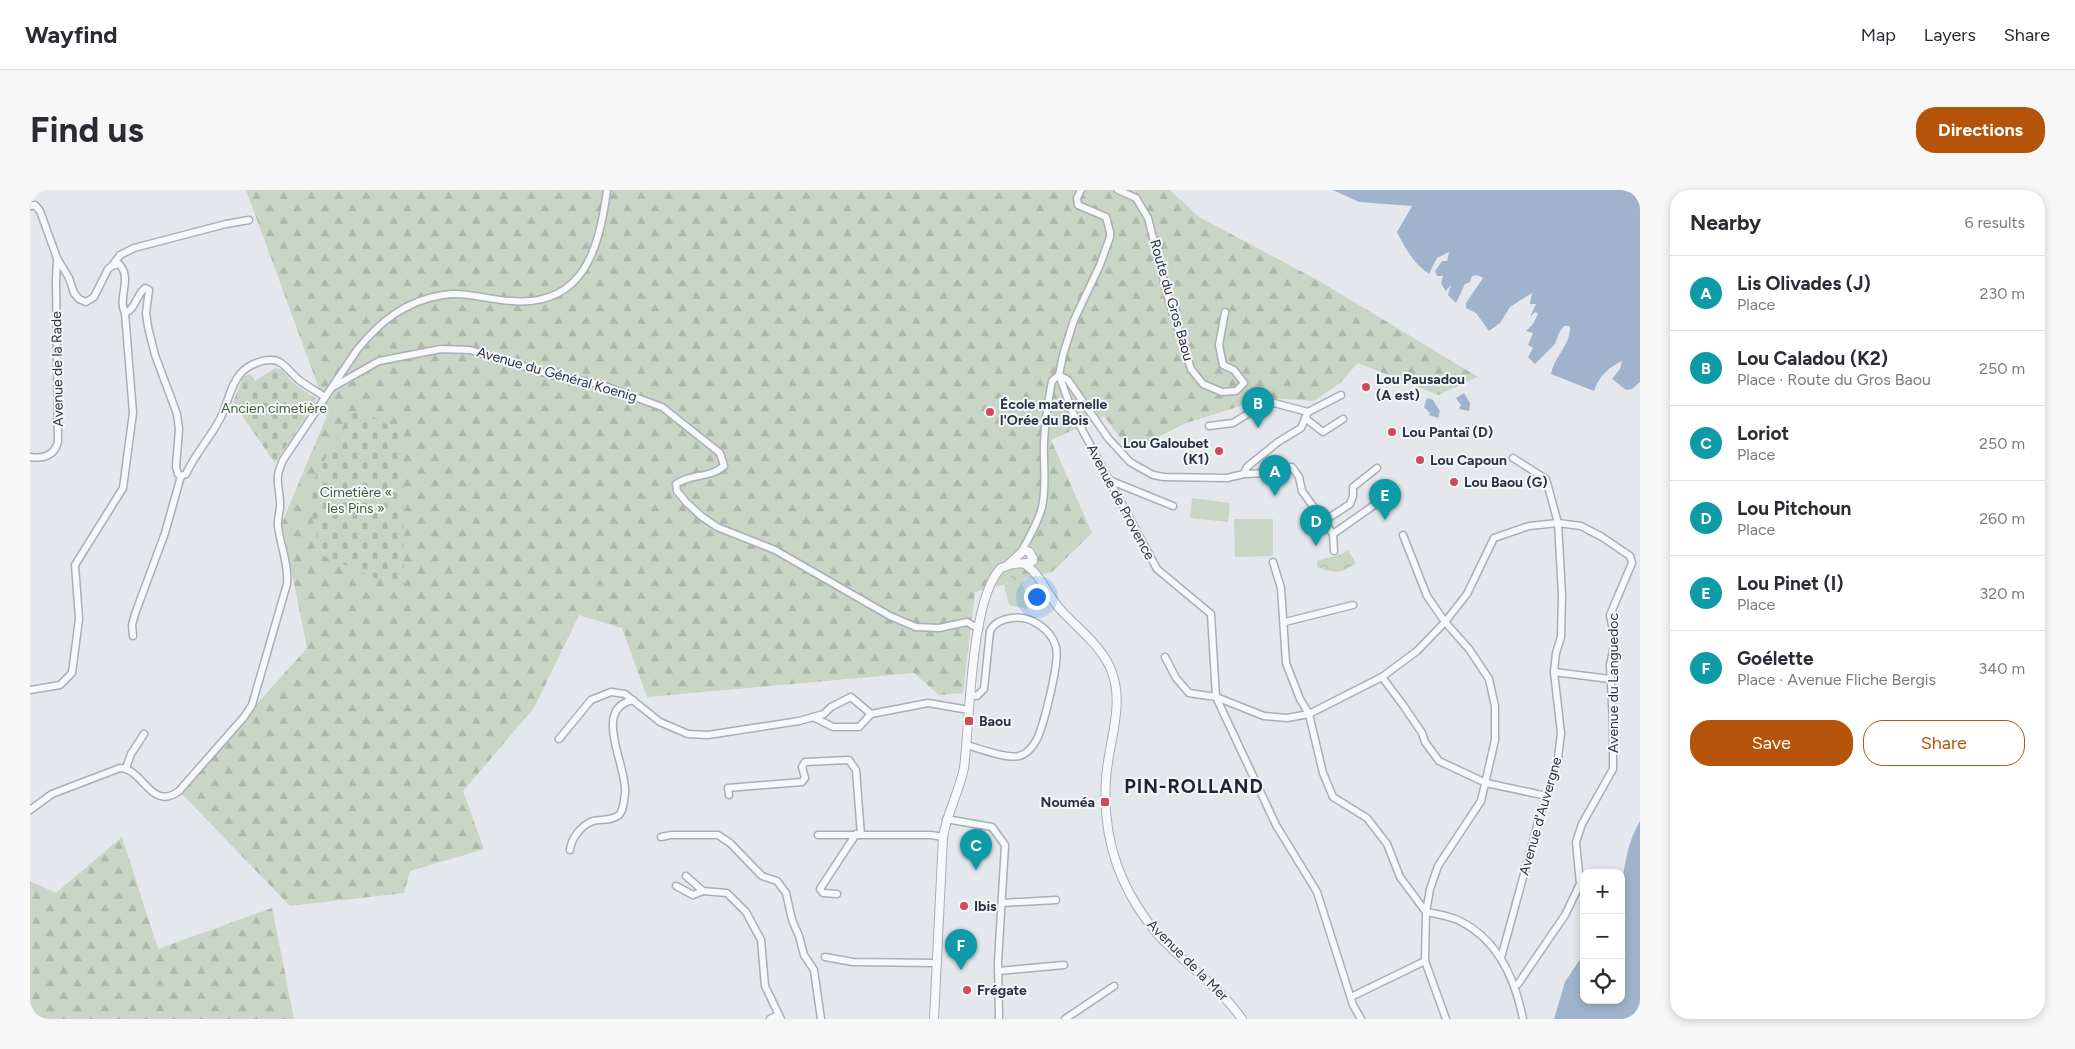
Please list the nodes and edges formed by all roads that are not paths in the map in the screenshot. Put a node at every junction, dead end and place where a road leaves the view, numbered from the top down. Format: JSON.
{"nodes":[{"id":1,"x":607,"y":190,"type":"edge"},
{"id":2,"x":1081,"y":190,"type":"edge"},
{"id":3,"x":1118,"y":190,"type":"edge"},
{"id":4,"x":30,"y":206,"type":"edge"},
{"id":5,"x":249,"y":220,"type":"dead end"},
{"id":6,"x":58,"y":260,"type":"junction"},
{"id":7,"x":112,"y":266,"type":"junction"},
{"id":8,"x":1225,"y":312,"type":"dead end"},
{"id":9,"x":125,"y":313,"type":"junction"},
{"id":10,"x":1060,"y":375,"type":"junction"},
{"id":11,"x":330,"y":390,"type":"junction"},
{"id":12,"x":1341,"y":395,"type":"dead end"},
{"id":13,"x":325,"y":396,"type":"junction"},
{"id":14,"x":1307,"y":415,"type":"junction"},
{"id":15,"x":1343,"y":419,"type":"dead end"},
{"id":16,"x":1209,"y":426,"type":"dead end"},
{"id":17,"x":30,"y":457,"type":"edge"},
{"id":18,"x":1514,"y":458,"type":"dead end"},
{"id":19,"x":1377,"y":468,"type":"dead end"},
{"id":20,"x":1244,"y":474,"type":"junction"},
{"id":21,"x":181,"y":476,"type":"junction"},
{"id":22,"x":1109,"y":480,"type":"junction"},
{"id":23,"x":1380,"y":501,"type":"dead end"},
{"id":24,"x":1173,"y":506,"type":"dead end"},
{"id":25,"x":1324,"y":521,"type":"junction"},
{"id":26,"x":1558,"y":523,"type":"junction"},
{"id":27,"x":1031,"y":534,"type":"junction"},
{"id":28,"x":1333,"y":534,"type":"junction"},
{"id":29,"x":1403,"y":535,"type":"dead end"},
{"id":30,"x":1334,"y":550,"type":"dead end"},
{"id":31,"x":1032,"y":556,"type":"junction"},
{"id":32,"x":1022,"y":559,"type":"junction"},
{"id":33,"x":1273,"y":562,"type":"dead end"},
{"id":34,"x":1036,"y":574,"type":"junction"},
{"id":35,"x":1353,"y":605,"type":"dead end"},
{"id":36,"x":1284,"y":622,"type":"junction"},
{"id":37,"x":1445,"y":622,"type":"junction"},
{"id":38,"x":979,"y":629,"type":"junction"},
{"id":39,"x":133,"y":636,"type":"dead end"},
{"id":40,"x":1166,"y":657,"type":"dead end"},
{"id":41,"x":1554,"y":672,"type":"junction"},
{"id":42,"x":1382,"y":677,"type":"junction"},
{"id":43,"x":1610,"y":679,"type":"junction"},
{"id":44,"x":30,"y":690,"type":"edge"},
{"id":45,"x":970,"y":695,"type":"junction"},
{"id":46,"x":1216,"y":698,"type":"junction"},
{"id":47,"x":633,"y":700,"type":"junction"},
{"id":48,"x":969,"y":710,"type":"junction"},
{"id":49,"x":871,"y":714,"type":"junction"},
{"id":50,"x":1310,"y":714,"type":"junction"},
{"id":51,"x":813,"y":717,"type":"junction"},
{"id":52,"x":144,"y":734,"type":"dead end"},
{"id":53,"x":559,"y":739,"type":"dead end"},
{"id":54,"x":967,"y":745,"type":"junction"},
{"id":55,"x":126,"y":768,"type":"junction"},
{"id":56,"x":1486,"y":783,"type":"junction"},
{"id":57,"x":729,"y":796,"type":"dead end"},
{"id":58,"x":1547,"y":796,"type":"junction"},
{"id":59,"x":30,"y":810,"type":"edge"},
{"id":60,"x":946,"y":819,"type":"junction"},
{"id":61,"x":859,"y":835,"type":"junction"},
{"id":62,"x":818,"y":836,"type":"dead end"},
{"id":63,"x":661,"y":837,"type":"dead end"},
{"id":64,"x":943,"y":837,"type":"junction"},
{"id":65,"x":570,"y":850,"type":"dead end"},
{"id":66,"x":686,"y":876,"type":"dead end"},
{"id":67,"x":676,"y":886,"type":"dead end"},
{"id":68,"x":703,"y":891,"type":"junction"},
{"id":69,"x":837,"y":894,"type":"dead end"},
{"id":70,"x":1056,"y":900,"type":"dead end"},
{"id":71,"x":1002,"y":903,"type":"junction"},
{"id":72,"x":1426,"y":912,"type":"junction"},
{"id":73,"x":825,"y":957,"type":"dead end"},
{"id":74,"x":1501,"y":958,"type":"junction"},
{"id":75,"x":1425,"y":961,"type":"junction"},
{"id":76,"x":936,"y":963,"type":"junction"},
{"id":77,"x":1064,"y":966,"type":"dead end"},
{"id":78,"x":998,"y":971,"type":"junction"},
{"id":79,"x":1114,"y":986,"type":"dead end"},
{"id":80,"x":1514,"y":986,"type":"junction"},
{"id":81,"x":1351,"y":997,"type":"junction"},
{"id":82,"x":780,"y":1017,"type":"edge"},
{"id":83,"x":770,"y":1019,"type":"edge"},
{"id":84,"x":822,"y":1019,"type":"edge"},
{"id":85,"x":934,"y":1019,"type":"edge"},
{"id":86,"x":999,"y":1019,"type":"edge"},
{"id":87,"x":1065,"y":1019,"type":"edge"},
{"id":88,"x":1242,"y":1019,"type":"edge"},
{"id":89,"x":1361,"y":1019,"type":"edge"},
{"id":90,"x":1446,"y":1019,"type":"edge"},
{"id":91,"x":1523,"y":1019,"type":"edge"}],
"edges":[{"from":1,"to":11,"type":"street"},
{"from":2,"to":10,"type":"street"},
{"from":3,"to":8,"type":"street","name":"Route du Gros Baou"},
{"from":4,"to":6,"type":"street"},
{"from":5,"to":7,"type":"street"},
{"from":6,"to":7,"type":"street"},
{"from":6,"to":17,"type":"street","name":"Avenue de la Rade"},
{"from":7,"to":9,"type":"street"},
{"from":9,"to":21,"type":"street"},
{"from":9,"to":44,"type":"street"},
{"from":10,"to":20,"type":"street"},
{"from":10,"to":22,"type":"street","name":"Avenue de Provence"},
{"from":10,"to":27,"type":"street"},
{"from":11,"to":13,"type":"street"},
{"from":11,"to":38,"type":"street","name":"Avenue du Général Koenig"},
{"from":12,"to":14,"type":"street"},
{"from":13,"to":21,"type":"street"},
{"from":13,"to":55,"type":"street"},
{"from":14,"to":15,"type":"street"},
{"from":14,"to":16,"type":"street"},
{"from":14,"to":20,"type":"street"},
{"from":18,"to":26,"type":"street","name":"Avenue d'Auvergne"},
{"from":19,"to":25,"type":"street"},
{"from":20,"to":25,"type":"street"},
{"from":21,"to":39,"type":"street"},
{"from":22,"to":24,"type":"street"},
{"from":22,"to":46,"type":"street","name":"Avenue de Provence"},
{"from":23,"to":28,"type":"street"},
{"from":25,"to":28,"type":"street"},
{"from":26,"to":37,"type":"street","name":"Avenue du Languedoc"},
{"from":26,"to":41,"type":"street","name":"Avenue d'Auvergne"},
{"from":26,"to":43,"type":"street","name":"Avenue du Languedoc"},
{"from":27,"to":31,"type":"street"},
{"from":27,"to":32,"type":"street"},
{"from":28,"to":30,"type":"street"},
{"from":29,"to":37,"type":"street"},
{"from":31,"to":32,"type":"street"},
{"from":31,"to":32,"type":"street"},
{"from":31,"to":34,"type":"street","name":"Avenue de la Mer"},
{"from":32,"to":34,"type":"street","name":"Avenue de la Mer"},
{"from":32,"to":38,"type":"street"},
{"from":33,"to":36,"type":"street"},
{"from":34,"to":88,"type":"street","name":"Avenue de la Mer"},
{"from":35,"to":36,"type":"street"},
{"from":36,"to":50,"type":"street"},
{"from":37,"to":42,"type":"street"},
{"from":37,"to":56,"type":"street"},
{"from":38,"to":45,"type":"street"},
{"from":40,"to":46,"type":"street"},
{"from":41,"to":43,"type":"street"},
{"from":41,"to":58,"type":"street","name":"Avenue d'Auvergne"},
{"from":42,"to":50,"type":"street"},
{"from":42,"to":56,"type":"street"},
{"from":43,"to":80,"type":"street","name":"Avenue du Languedoc"},
{"from":45,"to":48,"type":"street"},
{"from":45,"to":54,"type":"street"},
{"from":46,"to":50,"type":"street"},
{"from":46,"to":81,"type":"street","name":"Avenue de Provence"},
{"from":47,"to":51,"type":"street"},
{"from":47,"to":53,"type":"street"},
{"from":47,"to":65,"type":"street"},
{"from":48,"to":49,"type":"street"},
{"from":48,"to":54,"type":"street"},
{"from":49,"to":51,"type":"street"},
{"from":49,"to":51,"type":"street"},
{"from":50,"to":72,"type":"street"},
{"from":52,"to":55,"type":"street"},
{"from":54,"to":60,"type":"street"},
{"from":55,"to":59,"type":"street"},
{"from":56,"to":58,"type":"street"},
{"from":56,"to":72,"type":"street"},
{"from":57,"to":61,"type":"street"},
{"from":58,"to":74,"type":"street","name":"Avenue d'Auvergne"},
{"from":60,"to":64,"type":"street"},
{"from":60,"to":71,"type":"street"},
{"from":61,"to":62,"type":"street"},
{"from":61,"to":64,"type":"street"},
{"from":61,"to":69,"type":"street"},
{"from":63,"to":84,"type":"street"},
{"from":64,"to":76,"type":"street"},
{"from":66,"to":68,"type":"street"},
{"from":67,"to":68,"type":"street"},
{"from":68,"to":82,"type":"street"},
{"from":70,"to":71,"type":"street"},
{"from":71,"to":78,"type":"street"},
{"from":72,"to":74,"type":"street"},
{"from":72,"to":75,"type":"street"},
{"from":73,"to":76,"type":"street"},
{"from":74,"to":80,"type":"street"},
{"from":75,"to":81,"type":"street"},
{"from":75,"to":90,"type":"street"},
{"from":76,"to":85,"type":"street"},
{"from":77,"to":78,"type":"street"},
{"from":78,"to":86,"type":"street"},
{"from":79,"to":87,"type":"street"},
{"from":80,"to":91,"type":"street"},
{"from":81,"to":89,"type":"street","name":"Avenue de Provence"},
{"from":82,"to":83,"type":"street"}]}
